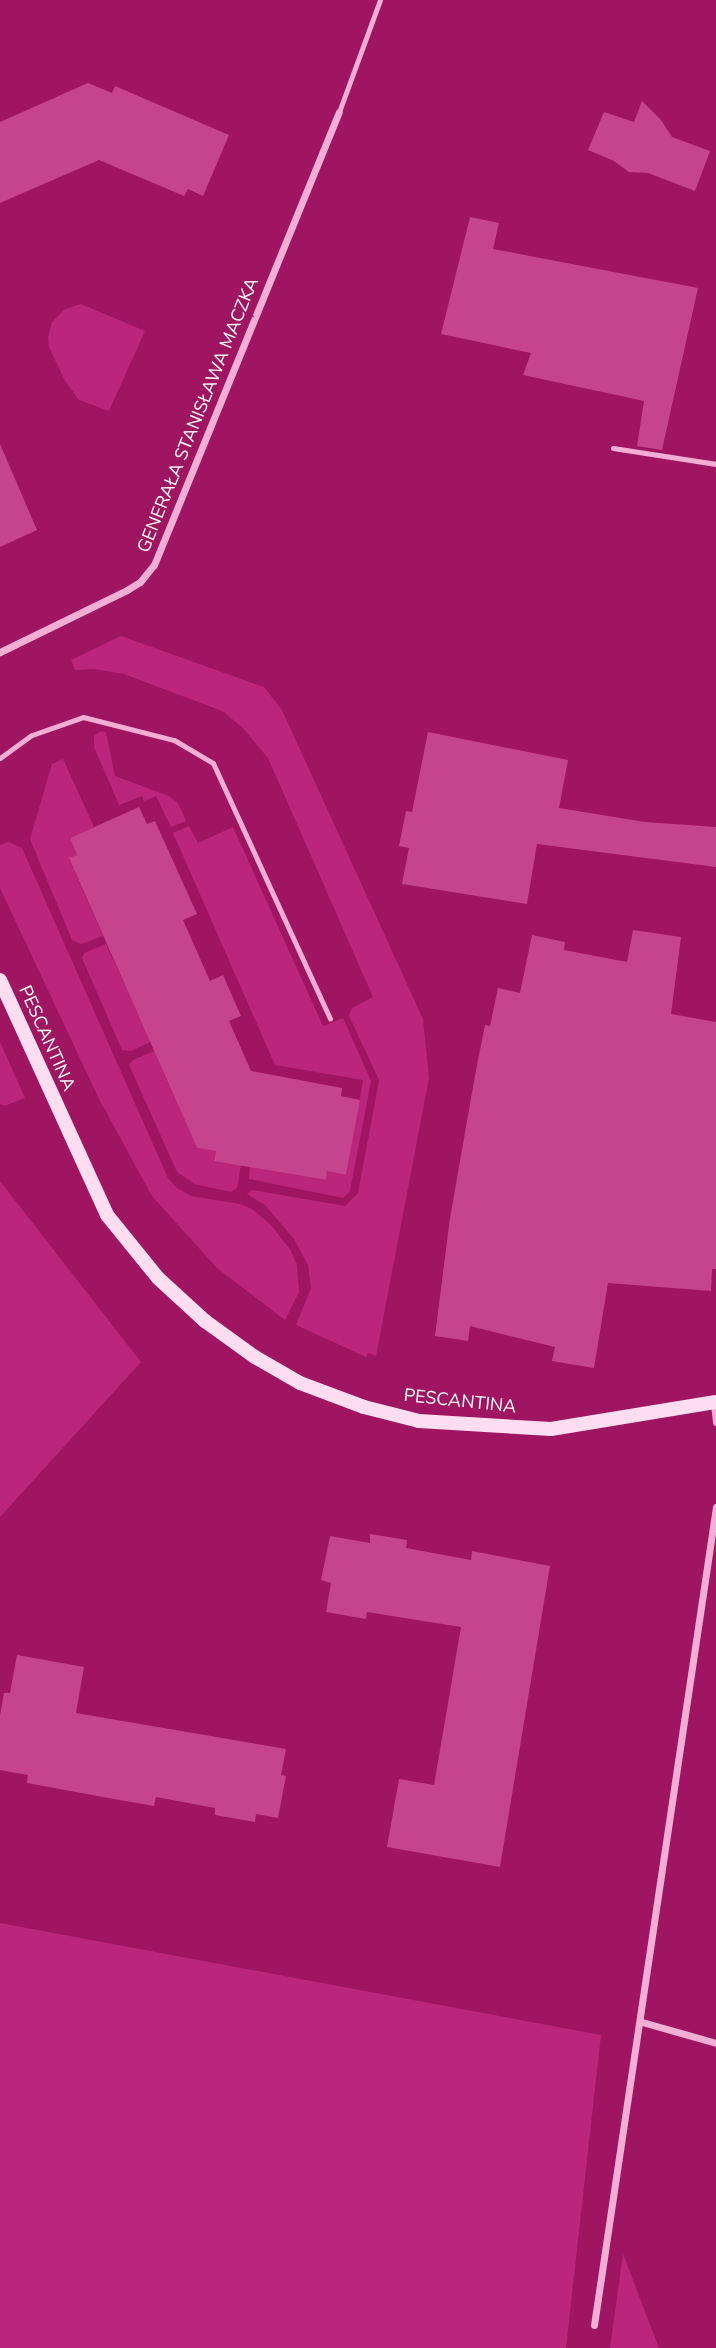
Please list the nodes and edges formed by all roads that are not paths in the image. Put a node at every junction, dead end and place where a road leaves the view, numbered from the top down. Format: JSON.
{"nodes":[{"id":1,"x":380,"y":0,"type":"edge"},
{"id":2,"x":339,"y":113,"type":"joint"},
{"id":3,"x":612,"y":448,"type":"dead end"},
{"id":4,"x":716,"y":464,"type":"edge"},
{"id":5,"x":0,"y":652,"type":"edge"},
{"id":6,"x":0,"y":758,"type":"edge"},
{"id":7,"x":0,"y":980,"type":"edge"},
{"id":8,"x":330,"y":1019,"type":"dead end"},
{"id":9,"x":715,"y":1403,"type":"edge"},
{"id":10,"x":716,"y":1422,"type":"edge"},
{"id":11,"x":716,"y":1507,"type":"edge"},
{"id":12,"x":642,"y":2022,"type":"junction"},
{"id":13,"x":716,"y":2043,"type":"edge"},
{"id":14,"x":594,"y":2325,"type":"dead end"}],
"edges":[{"from":1,"to":2,"type":"lane"},
{"from":2,"to":5,"type":"street","name":"GENERAŁA STANISŁAWA MACZKA"},
{"from":3,"to":4,"type":"lane"},
{"from":6,"to":8,"type":"lane"},
{"from":7,"to":9,"type":"street","name":"PESCANTINA"},
{"from":9,"to":10,"type":"street"},
{"from":11,"to":12,"type":"street"},
{"from":12,"to":13,"type":"street"},
{"from":12,"to":14,"type":"street"}]}
